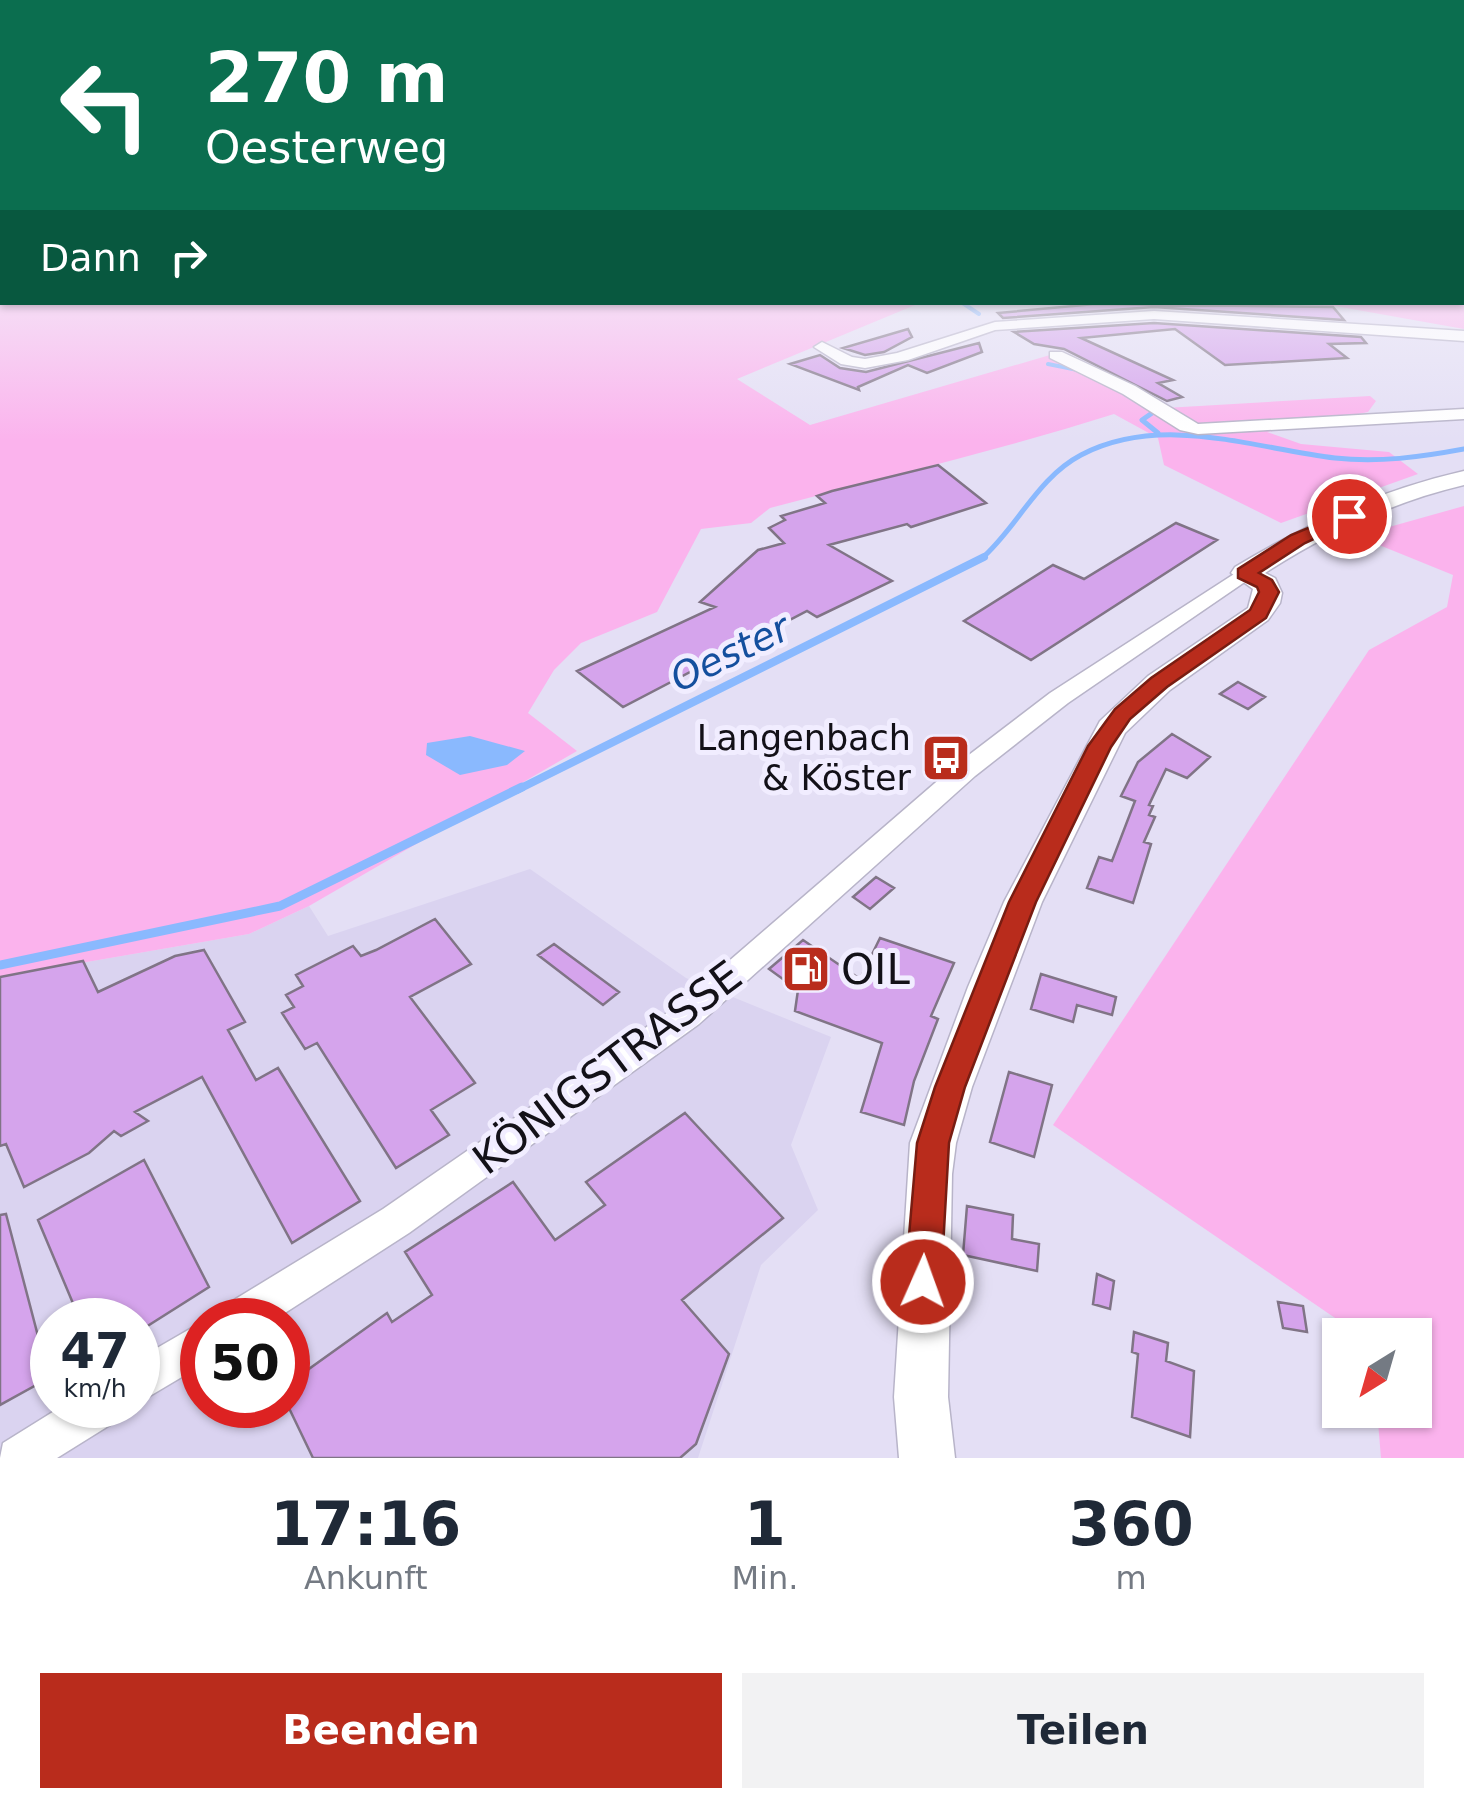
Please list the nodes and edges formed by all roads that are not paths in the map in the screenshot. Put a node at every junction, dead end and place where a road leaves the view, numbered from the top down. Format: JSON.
{"nodes":[{"id":1,"x":1464,"y":336,"type":"edge"},
{"id":2,"x":822,"y":348,"type":"dead end"},
{"id":3,"x":1056,"y":355,"type":"dead end"},
{"id":4,"x":1464,"y":414,"type":"edge"},
{"id":5,"x":1464,"y":478,"type":"edge"},
{"id":6,"x":1245,"y":574,"type":"junction"},
{"id":7,"x":273,"y":1298,"type":"edge"},
{"id":8,"x":66,"y":1428,"type":"edge"},
{"id":9,"x":18,"y":1458,"type":"edge"},
{"id":10,"x":927,"y":1458,"type":"edge"}],
"edges":[{"from":1,"to":2,"type":"street"},
{"from":3,"to":4,"type":"street"},
{"from":5,"to":6,"type":"main road"},
{"from":6,"to":7,"type":"street","name":"KÖNIGSTRASSE"},
{"from":6,"to":10,"type":"main road"},
{"from":8,"to":9,"type":"street"}]}
